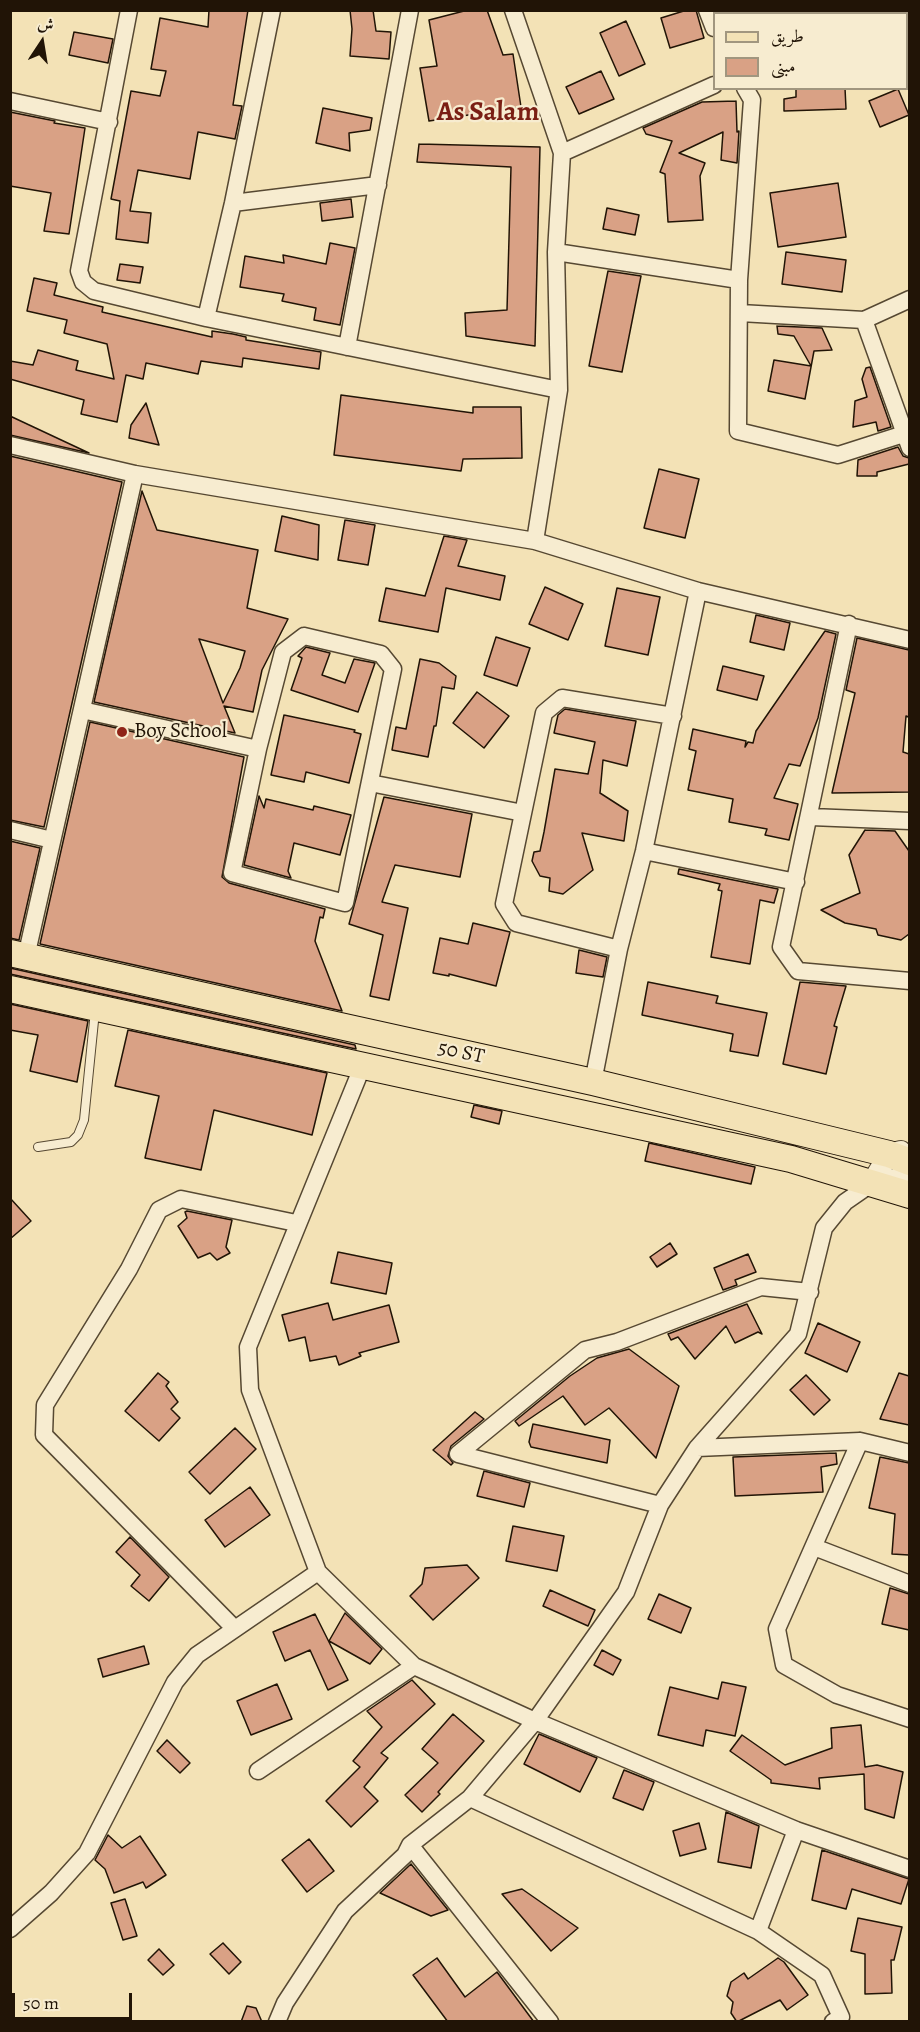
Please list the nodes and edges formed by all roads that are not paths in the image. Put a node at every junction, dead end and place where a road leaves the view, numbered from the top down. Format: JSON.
{"nodes":[{"id":1,"x":129,"y":10,"type":"edge"},
{"id":2,"x":272,"y":10,"type":"edge"},
{"id":3,"x":410,"y":10,"type":"edge"},
{"id":4,"x":513,"y":10,"type":"edge"},
{"id":5,"x":707,"y":10,"type":"edge"},
{"id":6,"x":713,"y":25,"type":"edge"},
{"id":7,"x":713,"y":86,"type":"edge"},
{"id":8,"x":745,"y":90,"type":"edge"},
{"id":9,"x":10,"y":101,"type":"edge"},
{"id":10,"x":109,"y":122,"type":"junction"},
{"id":11,"x":562,"y":153,"type":"junction"},
{"id":12,"x":378,"y":185,"type":"junction"},
{"id":13,"x":233,"y":203,"type":"junction"},
{"id":14,"x":556,"y":252,"type":"junction"},
{"id":15,"x":739,"y":280,"type":"junction"},
{"id":16,"x":909,"y":299,"type":"edge"},
{"id":17,"x":740,"y":313,"type":"junction"},
{"id":18,"x":206,"y":318,"type":"junction"},
{"id":19,"x":864,"y":320,"type":"junction"},
{"id":20,"x":347,"y":346,"type":"junction"},
{"id":21,"x":559,"y":390,"type":"junction"},
{"id":22,"x":908,"y":438,"type":"edge"},
{"id":23,"x":10,"y":445,"type":"edge"},
{"id":24,"x":135,"y":474,"type":"junction"},
{"id":25,"x":535,"y":541,"type":"junction"},
{"id":26,"x":698,"y":591,"type":"junction"},
{"id":27,"x":849,"y":624,"type":"junction"},
{"id":28,"x":909,"y":640,"type":"edge"},
{"id":29,"x":82,"y":710,"type":"junction"},
{"id":30,"x":673,"y":716,"type":"junction"},
{"id":31,"x":258,"y":749,"type":"junction"},
{"id":32,"x":369,"y":783,"type":"junction"},
{"id":33,"x":523,"y":813,"type":"junction"},
{"id":34,"x":811,"y":817,"type":"junction"},
{"id":35,"x":909,"y":824,"type":"edge"},
{"id":36,"x":10,"y":830,"type":"edge"},
{"id":37,"x":52,"y":840,"type":"junction"},
{"id":38,"x":644,"y":851,"type":"junction"},
{"id":39,"x":796,"y":882,"type":"junction"},
{"id":40,"x":620,"y":949,"type":"junction"},
{"id":41,"x":18,"y":955,"type":"edge"},
{"id":42,"x":909,"y":981,"type":"edge"},
{"id":43,"x":10,"y":989,"type":"edge"},
{"id":44,"x":96,"y":1008,"type":"junction"},
{"id":45,"x":363,"y":1065,"type":"junction"},
{"id":46,"x":593,"y":1082,"type":"junction"},
{"id":47,"x":38,"y":1147,"type":"dead end"},
{"id":48,"x":903,"y":1155,"type":"edge"},
{"id":49,"x":909,"y":1176,"type":"edge"},
{"id":50,"x":871,"y":1184,"type":"junction"},
{"id":51,"x":909,"y":1194,"type":"edge"},
{"id":52,"x":296,"y":1222,"type":"junction"},
{"id":53,"x":810,"y":1292,"type":"junction"},
{"id":54,"x":860,"y":1441,"type":"junction"},
{"id":55,"x":697,"y":1448,"type":"junction"},
{"id":56,"x":909,"y":1453,"type":"edge"},
{"id":57,"x":660,"y":1505,"type":"junction"},
{"id":58,"x":814,"y":1547,"type":"junction"},
{"id":59,"x":318,"y":1572,"type":"junction"},
{"id":60,"x":909,"y":1584,"type":"edge"},
{"id":61,"x":234,"y":1628,"type":"junction"},
{"id":62,"x":414,"y":1666,"type":"junction"},
{"id":63,"x":909,"y":1719,"type":"edge"},
{"id":64,"x":535,"y":1721,"type":"junction"},
{"id":65,"x":258,"y":1771,"type":"dead end"},
{"id":66,"x":470,"y":1797,"type":"junction"},
{"id":67,"x":796,"y":1830,"type":"junction"},
{"id":68,"x":410,"y":1845,"type":"junction"},
{"id":69,"x":909,"y":1869,"type":"edge"},
{"id":70,"x":10,"y":1929,"type":"edge"},
{"id":71,"x":758,"y":1931,"type":"junction"},
{"id":72,"x":277,"y":2022,"type":"edge"},
{"id":73,"x":550,"y":2022,"type":"edge"},
{"id":74,"x":833,"y":2022,"type":"edge"}],
"edges":[{"from":1,"to":10,"type":"street"},
{"from":2,"to":13,"type":"street"},
{"from":3,"to":12,"type":"street"},
{"from":4,"to":11,"type":"street"},
{"from":5,"to":6,"type":"street"},
{"from":7,"to":11,"type":"street"},
{"from":8,"to":15,"type":"street"},
{"from":9,"to":10,"type":"street"},
{"from":10,"to":18,"type":"street"},
{"from":11,"to":14,"type":"street"},
{"from":12,"to":13,"type":"street"},
{"from":12,"to":20,"type":"street"},
{"from":13,"to":18,"type":"street"},
{"from":14,"to":15,"type":"street"},
{"from":14,"to":21,"type":"street"},
{"from":15,"to":17,"type":"street"},
{"from":16,"to":19,"type":"street"},
{"from":17,"to":19,"type":"street"},
{"from":17,"to":22,"type":"street"},
{"from":18,"to":20,"type":"street"},
{"from":19,"to":22,"type":"street"},
{"from":20,"to":21,"type":"street"},
{"from":21,"to":25,"type":"street"},
{"from":23,"to":24,"type":"street"},
{"from":24,"to":25,"type":"street"},
{"from":24,"to":29,"type":"street"},
{"from":25,"to":26,"type":"street"},
{"from":26,"to":27,"type":"street"},
{"from":26,"to":30,"type":"street"},
{"from":27,"to":28,"type":"street"},
{"from":27,"to":34,"type":"street"},
{"from":29,"to":31,"type":"street"},
{"from":29,"to":37,"type":"street"},
{"from":30,"to":33,"type":"street"},
{"from":30,"to":38,"type":"street"},
{"from":31,"to":32,"type":"street"},
{"from":31,"to":32,"type":"street"},
{"from":32,"to":33,"type":"street"},
{"from":33,"to":40,"type":"street"},
{"from":34,"to":35,"type":"street"},
{"from":34,"to":39,"type":"street"},
{"from":36,"to":37,"type":"street"},
{"from":37,"to":41,"type":"street"},
{"from":38,"to":39,"type":"street"},
{"from":38,"to":40,"type":"street"},
{"from":39,"to":42,"type":"street"},
{"from":40,"to":46,"type":"street"},
{"from":41,"to":46,"type":"main road","name":"50 ST"},
{"from":43,"to":44,"type":"main road","name":"50 ST"},
{"from":44,"to":45,"type":"main road","name":"50 ST"},
{"from":44,"to":47,"type":"lane"},
{"from":45,"to":50,"type":"main road","name":"50 ST"},
{"from":45,"to":52,"type":"street"},
{"from":46,"to":48,"type":"main road","name":"50 ST"},
{"from":48,"to":50,"type":"street"},
{"from":49,"to":50,"type":"street"},
{"from":50,"to":51,"type":"main road","name":"50 ST"},
{"from":50,"to":53,"type":"street"},
{"from":52,"to":59,"type":"street"},
{"from":52,"to":61,"type":"street"},
{"from":53,"to":55,"type":"street"},
{"from":53,"to":57,"type":"street"},
{"from":54,"to":55,"type":"street"},
{"from":54,"to":56,"type":"street"},
{"from":54,"to":58,"type":"street"},
{"from":55,"to":57,"type":"street"},
{"from":57,"to":64,"type":"street"},
{"from":58,"to":60,"type":"street"},
{"from":58,"to":63,"type":"street"},
{"from":59,"to":61,"type":"street"},
{"from":59,"to":62,"type":"street"},
{"from":61,"to":70,"type":"street"},
{"from":62,"to":64,"type":"street"},
{"from":62,"to":65,"type":"street"},
{"from":64,"to":66,"type":"street"},
{"from":64,"to":67,"type":"street"},
{"from":66,"to":68,"type":"street"},
{"from":66,"to":71,"type":"street"},
{"from":67,"to":69,"type":"street"},
{"from":67,"to":71,"type":"street"},
{"from":68,"to":72,"type":"street"},
{"from":68,"to":73,"type":"street"},
{"from":71,"to":74,"type":"street"}]}
